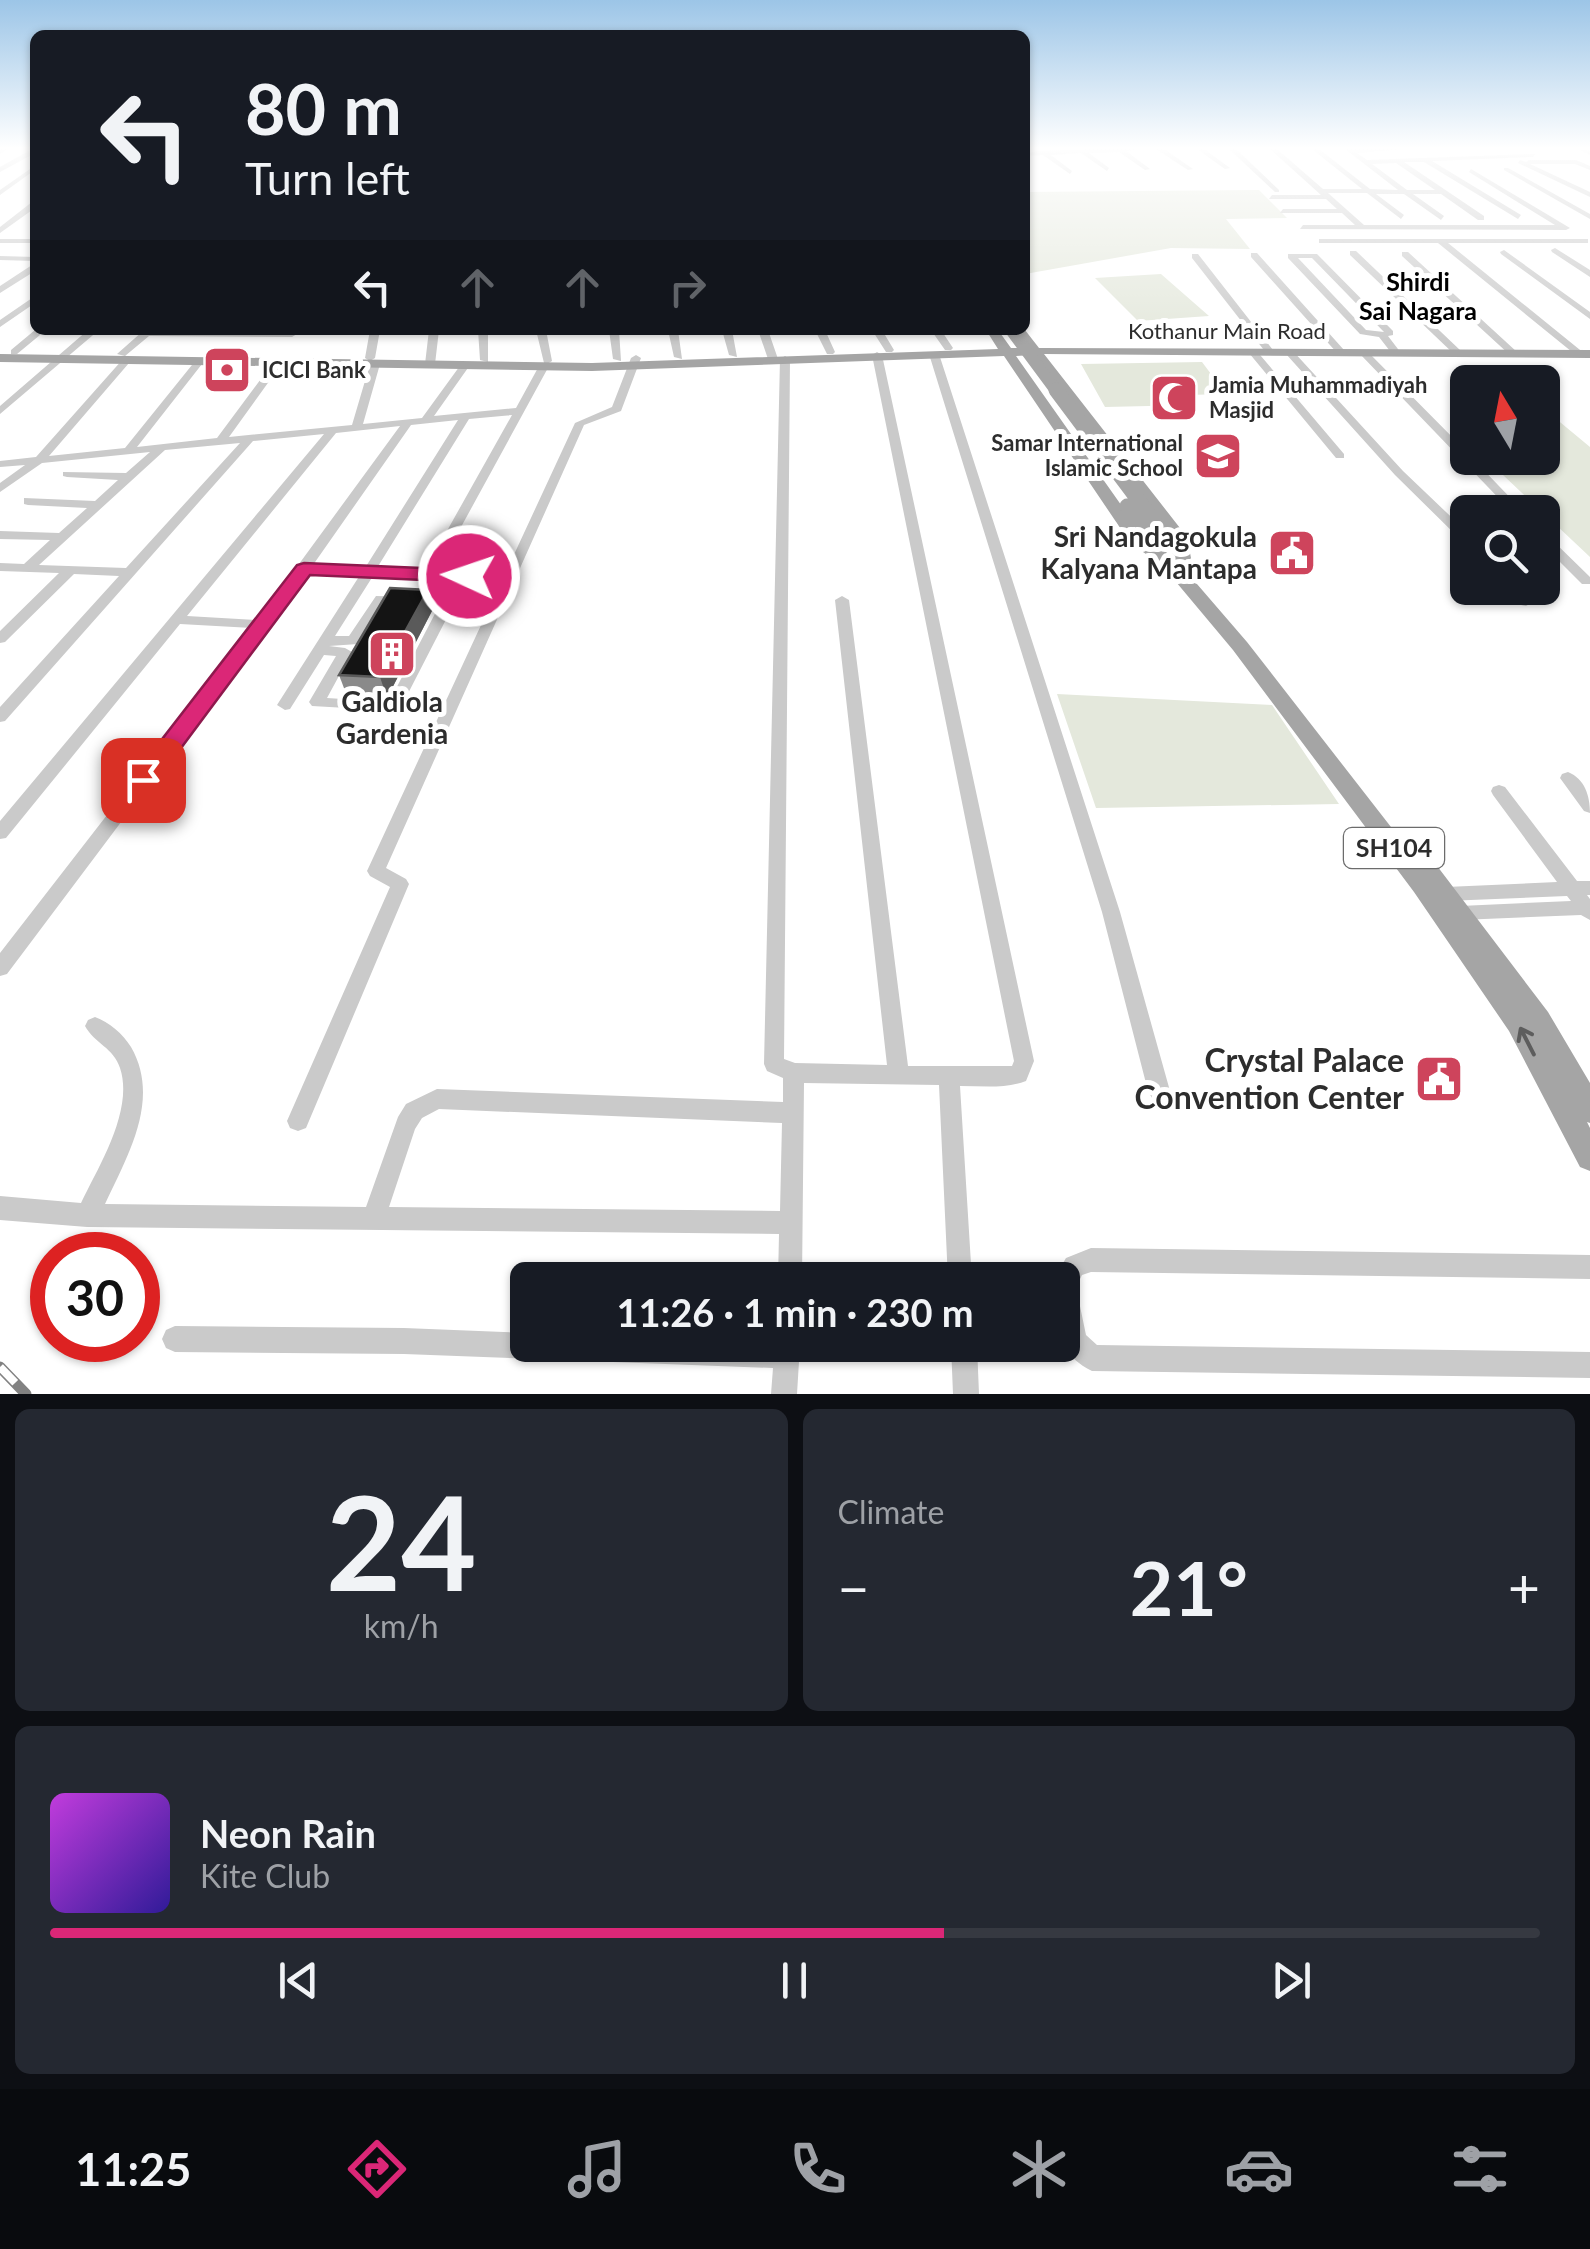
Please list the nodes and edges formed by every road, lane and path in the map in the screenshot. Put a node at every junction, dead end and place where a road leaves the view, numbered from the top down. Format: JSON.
{"nodes":[{"id":1,"x":22,"y":214,"type":"edge"},
{"id":2,"x":1348,"y":214,"type":"edge"},
{"id":3,"x":1397,"y":214,"type":"edge"},
{"id":4,"x":1436,"y":214,"type":"edge"},
{"id":5,"x":1475,"y":214,"type":"edge"},
{"id":6,"x":1514,"y":214,"type":"edge"},
{"id":7,"x":1543,"y":214,"type":"edge"},
{"id":8,"x":1400,"y":217,"type":"junction"},
{"id":9,"x":1352,"y":218,"type":"junction"},
{"id":10,"x":1441,"y":218,"type":"junction"},
{"id":11,"x":1481,"y":218,"type":"junction"},
{"id":12,"x":1302,"y":226,"type":"dead end"},
{"id":13,"x":1362,"y":227,"type":"junction"},
{"id":14,"x":1565,"y":227,"type":"junction"},
{"id":15,"x":0,"y":231,"type":"edge"},
{"id":16,"x":1322,"y":240,"type":"dead end"},
{"id":17,"x":0,"y":241,"type":"edge"},
{"id":18,"x":30,"y":241,"type":"edge"},
{"id":19,"x":1440,"y":241,"type":"junction"},
{"id":20,"x":1588,"y":242,"type":"edge"},
{"id":21,"x":1554,"y":250,"type":"dead end"},
{"id":22,"x":1504,"y":252,"type":"dead end"},
{"id":23,"x":1353,"y":253,"type":"dead end"},
{"id":24,"x":1405,"y":254,"type":"dead end"},
{"id":25,"x":1254,"y":255,"type":"dead end"},
{"id":26,"x":1196,"y":256,"type":"dead end"},
{"id":27,"x":2,"y":259,"type":"edge"},
{"id":28,"x":30,"y":259,"type":"edge"},
{"id":29,"x":30,"y":270,"type":"edge"},
{"id":30,"x":1590,"y":274,"type":"edge"},
{"id":31,"x":0,"y":290,"type":"edge"},
{"id":32,"x":30,"y":302,"type":"edge"},
{"id":33,"x":30,"y":312,"type":"edge"},
{"id":34,"x":0,"y":314,"type":"edge"},
{"id":35,"x":15,"y":314,"type":"junction"},
{"id":36,"x":1590,"y":316,"type":"edge"},
{"id":37,"x":0,"y":324,"type":"edge"},
{"id":38,"x":34,"y":335,"type":"edge"},
{"id":39,"x":88,"y":335,"type":"edge"},
{"id":40,"x":145,"y":335,"type":"edge"},
{"id":41,"x":291,"y":335,"type":"edge"},
{"id":42,"x":375,"y":335,"type":"edge"},
{"id":43,"x":434,"y":335,"type":"edge"},
{"id":44,"x":483,"y":335,"type":"edge"},
{"id":45,"x":542,"y":335,"type":"edge"},
{"id":46,"x":615,"y":335,"type":"edge"},
{"id":47,"x":674,"y":335,"type":"edge"},
{"id":48,"x":728,"y":335,"type":"edge"},
{"id":49,"x":766,"y":335,"type":"edge"},
{"id":50,"x":822,"y":335,"type":"edge"},
{"id":51,"x":878,"y":335,"type":"edge"},
{"id":52,"x":937,"y":335,"type":"edge"},
{"id":53,"x":995,"y":335,"type":"edge"},
{"id":54,"x":1004,"y":335,"type":"edge"},
{"id":55,"x":1015,"y":335,"type":"edge"},
{"id":56,"x":1025,"y":335,"type":"edge"},
{"id":57,"x":1382,"y":335,"type":"junction"},
{"id":58,"x":1038,"y":349,"type":"junction"},
{"id":59,"x":941,"y":351,"type":"junction"},
{"id":60,"x":830,"y":352,"type":"junction"},
{"id":61,"x":1006,"y":352,"type":"junction"},
{"id":62,"x":1252,"y":352,"type":"junction"},
{"id":63,"x":1270,"y":352,"type":"junction"},
{"id":64,"x":1288,"y":352,"type":"junction"},
{"id":65,"x":1341,"y":352,"type":"junction"},
{"id":66,"x":1363,"y":352,"type":"junction"},
{"id":67,"x":1396,"y":352,"type":"junction"},
{"id":68,"x":883,"y":353,"type":"junction"},
{"id":69,"x":1458,"y":353,"type":"junction"},
{"id":70,"x":5,"y":354,"type":"edge"},
{"id":71,"x":1514,"y":354,"type":"junction"},
{"id":72,"x":1585,"y":354,"type":"edge"},
{"id":73,"x":734,"y":355,"type":"junction"},
{"id":74,"x":679,"y":356,"type":"junction"},
{"id":75,"x":62,"y":357,"type":"junction"},
{"id":76,"x":777,"y":357,"type":"junction"},
{"id":77,"x":124,"y":358,"type":"junction"},
{"id":78,"x":279,"y":359,"type":"junction"},
{"id":79,"x":618,"y":359,"type":"junction"},
{"id":80,"x":485,"y":360,"type":"junction"},
{"id":81,"x":372,"y":361,"type":"junction"},
{"id":82,"x":636,"y":361,"type":"junction"},
{"id":83,"x":199,"y":362,"type":"junction"},
{"id":84,"x":431,"y":362,"type":"junction"},
{"id":85,"x":545,"y":364,"type":"junction"},
{"id":86,"x":465,"y":365,"type":"junction"},
{"id":87,"x":6,"y":401,"type":"edge"},
{"id":88,"x":0,"y":411,"type":"edge"},
{"id":89,"x":517,"y":411,"type":"junction"},
{"id":90,"x":466,"y":416,"type":"junction"},
{"id":91,"x":426,"y":420,"type":"junction"},
{"id":92,"x":408,"y":422,"type":"junction"},
{"id":93,"x":356,"y":428,"type":"junction"},
{"id":94,"x":333,"y":430,"type":"junction"},
{"id":95,"x":250,"y":438,"type":"junction"},
{"id":96,"x":220,"y":442,"type":"junction"},
{"id":97,"x":162,"y":448,"type":"junction"},
{"id":98,"x":128,"y":451,"type":"junction"},
{"id":99,"x":1340,"y":456,"type":"dead end"},
{"id":100,"x":39,"y":460,"type":"junction"},
{"id":101,"x":0,"y":464,"type":"edge"},
{"id":102,"x":67,"y":474,"type":"dead end"},
{"id":103,"x":129,"y":477,"type":"junction"},
{"id":104,"x":0,"y":488,"type":"edge"},
{"id":105,"x":1141,"y":490,"type":"junction"},
{"id":106,"x":1104,"y":493,"type":"junction"},
{"id":107,"x":1502,"y":495,"type":"edge"},
{"id":108,"x":28,"y":502,"type":"dead end"},
{"id":109,"x":98,"y":505,"type":"junction"},
{"id":110,"x":1450,"y":523,"type":"edge"},
{"id":111,"x":0,"y":535,"type":"edge"},
{"id":112,"x":61,"y":537,"type":"junction"},
{"id":113,"x":1166,"y":548,"type":"junction"},
{"id":114,"x":1560,"y":555,"type":"edge"},
{"id":115,"x":0,"y":568,"type":"edge"},
{"id":116,"x":26,"y":568,"type":"junction"},
{"id":117,"x":304,"y":569,"type":"junction"},
{"id":118,"x":69,"y":571,"type":"junction"},
{"id":119,"x":130,"y":572,"type":"junction"},
{"id":120,"x":370,"y":572,"type":"junction"},
{"id":121,"x":429,"y":574,"type":"junction"},
{"id":122,"x":509,"y":578,"type":"junction"},
{"id":123,"x":1587,"y":581,"type":"dead end"},
{"id":124,"x":842,"y":600,"type":"dead end"},
{"id":125,"x":178,"y":620,"type":"junction"},
{"id":126,"x":263,"y":624,"type":"junction"},
{"id":127,"x":0,"y":639,"type":"edge"},
{"id":128,"x":323,"y":645,"type":"junction"},
{"id":129,"x":284,"y":705,"type":"dead end"},
{"id":130,"x":0,"y":717,"type":"edge"},
{"id":131,"x":1568,"y":778,"type":"dead end"},
{"id":132,"x":1499,"y":790,"type":"dead end"},
{"id":133,"x":1590,"y":807,"type":"edge"},
{"id":134,"x":0,"y":833,"type":"edge"},
{"id":135,"x":1586,"y":901,"type":"edge"},
{"id":136,"x":1453,"y":903,"type":"junction"},
{"id":137,"x":0,"y":968,"type":"edge"},
{"id":138,"x":95,"y":1026,"type":"dead end"},
{"id":139,"x":794,"y":1074,"type":"junction"},
{"id":140,"x":899,"y":1076,"type":"junction"},
{"id":141,"x":1569,"y":1076,"type":"edge"},
{"id":142,"x":949,"y":1077,"type":"junction"},
{"id":143,"x":1159,"y":1090,"type":"dead end"},
{"id":144,"x":1590,"y":1110,"type":"edge"},
{"id":145,"x":795,"y":1113,"type":"junction"},
{"id":146,"x":298,"y":1121,"type":"dead end"},
{"id":147,"x":1590,"y":1157,"type":"edge"},
{"id":148,"x":0,"y":1208,"type":"edge"},
{"id":149,"x":87,"y":1216,"type":"junction"},
{"id":150,"x":374,"y":1218,"type":"junction"},
{"id":151,"x":792,"y":1223,"type":"junction"},
{"id":152,"x":791,"y":1262,"type":"edge"},
{"id":153,"x":959,"y":1262,"type":"edge"},
{"id":154,"x":1590,"y":1267,"type":"edge"},
{"id":155,"x":175,"y":1339,"type":"dead end"},
{"id":156,"x":510,"y":1344,"type":"edge"},
{"id":157,"x":786,"y":1362,"type":"edge"},
{"id":158,"x":965,"y":1362,"type":"edge"},
{"id":159,"x":1590,"y":1365,"type":"edge"},
{"id":160,"x":784,"y":1394,"type":"edge"},
{"id":161,"x":966,"y":1394,"type":"edge"}],
"edges":[{"from":1,"to":15,"type":"street"},
{"from":2,"to":9,"type":"street"},
{"from":3,"to":8,"type":"street"},
{"from":4,"to":10,"type":"street"},
{"from":5,"to":11,"type":"street"},
{"from":6,"to":11,"type":"street"},
{"from":7,"to":14,"type":"street"},
{"from":8,"to":9,"type":"street"},
{"from":8,"to":10,"type":"street"},
{"from":9,"to":13,"type":"street"},
{"from":10,"to":11,"type":"street"},
{"from":12,"to":13,"type":"street"},
{"from":13,"to":14,"type":"street"},
{"from":14,"to":20,"type":"street"},
{"from":16,"to":19,"type":"street"},
{"from":17,"to":18,"type":"street"},
{"from":19,"to":20,"type":"street"},
{"from":19,"to":72,"type":"street"},
{"from":21,"to":30,"type":"street"},
{"from":22,"to":36,"type":"street"},
{"from":23,"to":69,"type":"street"},
{"from":24,"to":71,"type":"street"},
{"from":25,"to":65,"type":"street"},
{"from":26,"to":63,"type":"street"},
{"from":27,"to":28,"type":"street"},
{"from":29,"to":31,"type":"street"},
{"from":32,"to":35,"type":"street"},
{"from":33,"to":35,"type":"street"},
{"from":34,"to":35,"type":"street"},
{"from":35,"to":37,"type":"street"},
{"from":38,"to":70,"type":"street"},
{"from":39,"to":75,"type":"street"},
{"from":40,"to":77,"type":"street"},
{"from":41,"to":78,"type":"street"},
{"from":42,"to":81,"type":"street"},
{"from":43,"to":84,"type":"street"},
{"from":44,"to":80,"type":"street"},
{"from":45,"to":85,"type":"street"},
{"from":46,"to":79,"type":"street"},
{"from":47,"to":74,"type":"street"},
{"from":48,"to":73,"type":"street"},
{"from":49,"to":76,"type":"street"},
{"from":50,"to":60,"type":"street"},
{"from":51,"to":68,"type":"street"},
{"from":52,"to":59,"type":"street"},
{"from":53,"to":61,"type":"main road","number":"SH104"},
{"from":54,"to":113,"type":"main road","number":"SH104","bridge":true},
{"from":55,"to":113,"type":"main road","number":"SH104","bridge":true},
{"from":56,"to":58,"type":"main road","number":"SH104"},
{"from":57,"to":57,"type":"street"},
{"from":57,"to":67,"type":"street"},
{"from":58,"to":61,"type":"main road","name":"Kothanur Main Road"},
{"from":58,"to":62,"type":"main road","name":"Kothanur Main Road"},
{"from":58,"to":105,"type":"main road","number":"SH104"},
{"from":59,"to":61,"type":"main road","name":"Kothanur Main Road"},
{"from":59,"to":68,"type":"main road","name":"Kothanur Main Road"},
{"from":59,"to":143,"type":"street"},
{"from":60,"to":68,"type":"main road"},
{"from":60,"to":76,"type":"main road"},
{"from":61,"to":106,"type":"main road","number":"SH104"},
{"from":62,"to":63,"type":"main road","name":"Kothanur Main Road"},
{"from":62,"to":99,"type":"street"},
{"from":63,"to":64,"type":"main road","name":"Kothanur Main Road"},
{"from":64,"to":65,"type":"main road","name":"Kothanur Main Road"},
{"from":64,"to":110,"type":"street"},
{"from":65,"to":66,"type":"main road","name":"Kothanur Main Road"},
{"from":66,"to":67,"type":"main road","name":"Kothanur Main Road"},
{"from":66,"to":107,"type":"street"},
{"from":67,"to":69,"type":"main road","name":"Kothanur Main Road"},
{"from":68,"to":76,"type":"main road"},
{"from":68,"to":142,"type":"street"},
{"from":69,"to":71,"type":"main road","name":"Kothanur Main Road"},
{"from":70,"to":75,"type":"main road"},
{"from":71,"to":72,"type":"main road","name":"Kothanur Main Road"},
{"from":73,"to":74,"type":"main road"},
{"from":73,"to":76,"type":"main road"},
{"from":74,"to":82,"type":"main road"},
{"from":75,"to":77,"type":"main road"},
{"from":75,"to":87,"type":"street"},
{"from":76,"to":82,"type":"main road"},
{"from":76,"to":139,"type":"street"},
{"from":77,"to":78,"type":"main road"},
{"from":77,"to":83,"type":"main road"},
{"from":77,"to":100,"type":"street"},
{"from":78,"to":81,"type":"main road"},
{"from":78,"to":83,"type":"main road"},
{"from":78,"to":96,"type":"street"},
{"from":79,"to":82,"type":"main road"},
{"from":79,"to":85,"type":"main road"},
{"from":80,"to":84,"type":"main road"},
{"from":80,"to":85,"type":"main road"},
{"from":81,"to":84,"type":"main road"},
{"from":81,"to":93,"type":"street"},
{"from":82,"to":85,"type":"main road"},
{"from":82,"to":122,"type":"street"},
{"from":83,"to":98,"type":"street"},
{"from":84,"to":86,"type":"main road"},
{"from":85,"to":86,"type":"main road"},
{"from":85,"to":89,"type":"street"},
{"from":86,"to":91,"type":"street"},
{"from":87,"to":88,"type":"street"},
{"from":89,"to":90,"type":"street"},
{"from":89,"to":121,"type":"street"},
{"from":90,"to":91,"type":"street"},
{"from":90,"to":120,"type":"street"},
{"from":91,"to":92,"type":"street"},
{"from":92,"to":93,"type":"street"},
{"from":92,"to":117,"type":"street"},
{"from":93,"to":94,"type":"street"},
{"from":94,"to":95,"type":"street"},
{"from":94,"to":125,"type":"street"},
{"from":95,"to":96,"type":"street"},
{"from":95,"to":119,"type":"street"},
{"from":96,"to":97,"type":"street"},
{"from":97,"to":98,"type":"street"},
{"from":97,"to":103,"type":"street"},
{"from":98,"to":100,"type":"street"},
{"from":100,"to":101,"type":"street"},
{"from":100,"to":104,"type":"street"},
{"from":102,"to":103,"type":"street"},
{"from":103,"to":109,"type":"street"},
{"from":105,"to":106,"type":"main road"},
{"from":105,"to":113,"type":"main road","number":"SH104"},
{"from":106,"to":113,"type":"main road","number":"SH104"},
{"from":108,"to":109,"type":"street"},
{"from":109,"to":112,"type":"street"},
{"from":111,"to":112,"type":"street"},
{"from":112,"to":116,"type":"street"},
{"from":113,"to":136,"type":"main road","number":"SH104"},
{"from":141,"to":113,"type":"main road","number":"SH104","one_way":true},
{"from":114,"to":123,"type":"street"},
{"from":115,"to":116,"type":"street"},
{"from":116,"to":118,"type":"street"},
{"from":117,"to":120,"type":"street"},
{"from":117,"to":126,"type":"street"},
{"from":118,"to":119,"type":"street"},
{"from":118,"to":127,"type":"street"},
{"from":119,"to":130,"type":"street"},
{"from":120,"to":121,"type":"street"},
{"from":120,"to":128,"type":"street"},
{"from":121,"to":122,"type":"street"},
{"from":122,"to":146,"type":"street"},
{"from":124,"to":140,"type":"street"},
{"from":125,"to":126,"type":"street"},
{"from":125,"to":134,"type":"street"},
{"from":126,"to":137,"type":"street"},
{"from":128,"to":128,"type":"street"},
{"from":128,"to":129,"type":"street"},
{"from":131,"to":133,"type":"street"},
{"from":132,"to":135,"type":"street"},
{"from":135,"to":136,"type":"street"},
{"from":136,"to":141,"type":"main road","number":"SH104"},
{"from":138,"to":149,"type":"street"},
{"from":139,"to":140,"type":"street"},
{"from":139,"to":145,"type":"street"},
{"from":140,"to":142,"type":"street"},
{"from":141,"to":144,"type":"main road","number":"SH104"},
{"from":141,"to":147,"type":"main road","number":"SH104"},
{"from":142,"to":153,"type":"street"},
{"from":145,"to":150,"type":"street"},
{"from":145,"to":151,"type":"street"},
{"from":148,"to":149,"type":"street"},
{"from":149,"to":150,"type":"street"},
{"from":150,"to":151,"type":"street"},
{"from":151,"to":152,"type":"street"},
{"from":154,"to":159,"type":"street"},
{"from":155,"to":156,"type":"street"},
{"from":157,"to":160,"type":"street"},
{"from":158,"to":161,"type":"street"}]}
